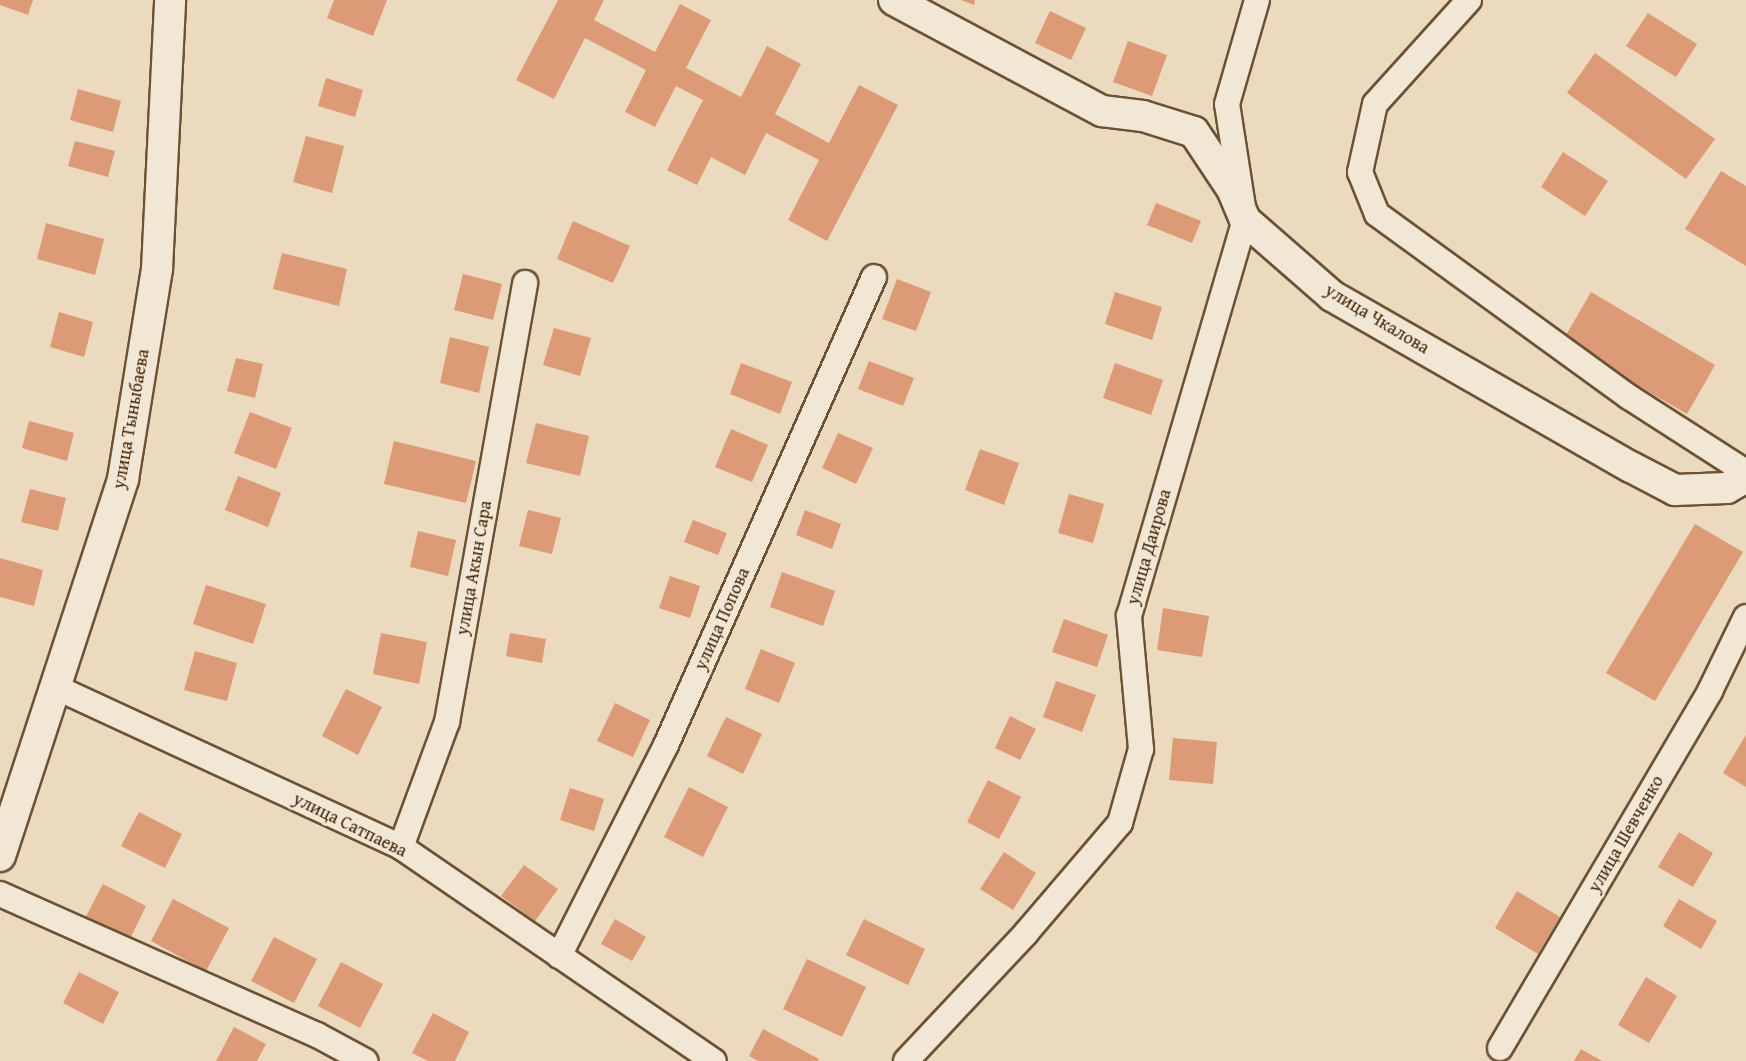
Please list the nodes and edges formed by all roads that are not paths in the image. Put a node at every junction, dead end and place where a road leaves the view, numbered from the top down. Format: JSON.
{"nodes":[{"id":1,"x":170,"y":0,"type":"edge"},
{"id":2,"x":894,"y":0,"type":"edge"},
{"id":3,"x":1257,"y":0,"type":"edge"},
{"id":4,"x":1469,"y":0,"type":"edge"},
{"id":5,"x":1245,"y":220,"type":"junction"},
{"id":6,"x":873,"y":277,"type":"dead end"},
{"id":7,"x":525,"y":283,"type":"dead end"},
{"id":8,"x":1746,"y":471,"type":"edge"},
{"id":9,"x":1746,"y":477,"type":"edge"},
{"id":10,"x":1746,"y":617,"type":"edge"},
{"id":11,"x":55,"y":687,"type":"junction"},
{"id":12,"x":402,"y":847,"type":"junction"},
{"id":13,"x":0,"y":856,"type":"edge"},
{"id":14,"x":0,"y":894,"type":"edge"},
{"id":15,"x":560,"y":956,"type":"junction"},
{"id":16,"x":1500,"y":1048,"type":"dead end"},
{"id":17,"x":365,"y":1061,"type":"edge"},
{"id":18,"x":714,"y":1061,"type":"edge"},
{"id":19,"x":906,"y":1061,"type":"edge"}],
"edges":[{"from":1,"to":11,"type":"street","name":"улица Тыныбаева"},
{"from":2,"to":5,"type":"street","name":"улица Чкалова"},
{"from":3,"to":5,"type":"street","name":"улица Даирова"},
{"from":4,"to":8,"type":"street"},
{"from":5,"to":9,"type":"street","name":"улица Чкалова"},
{"from":5,"to":19,"type":"street","name":"улица Даирова"},
{"from":6,"to":15,"type":"street","name":"улица Попова"},
{"from":7,"to":12,"type":"street","name":"улица Акын Сара"},
{"from":10,"to":16,"type":"street","name":"улица Шевченко"},
{"from":11,"to":12,"type":"street","name":"улица Сатпаева"},
{"from":11,"to":13,"type":"street","name":"улица Тыныбаева"},
{"from":12,"to":15,"type":"street","name":"улица Сатпаева"},
{"from":14,"to":17,"type":"street"},
{"from":15,"to":18,"type":"street","name":"улица Сатпаева"}]}
